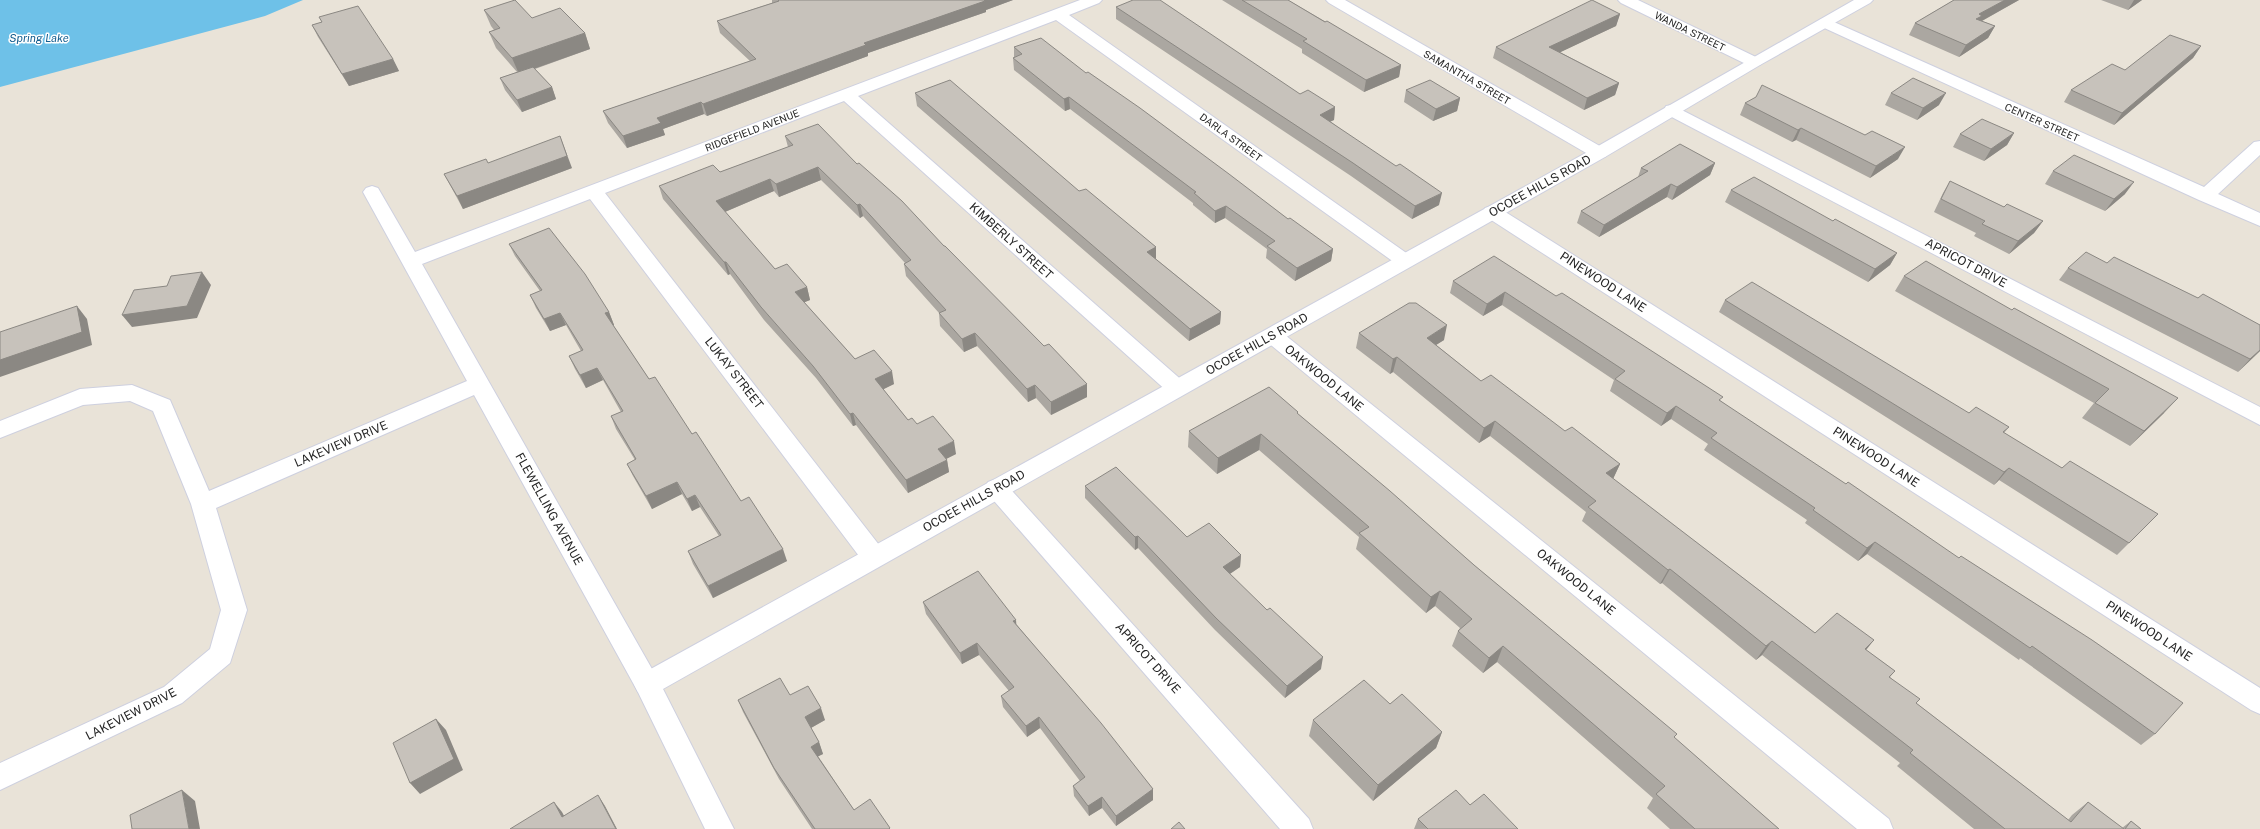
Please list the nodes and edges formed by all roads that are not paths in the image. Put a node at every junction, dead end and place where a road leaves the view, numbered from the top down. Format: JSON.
{"nodes":[{"id":1,"x":1094,"y":0,"type":"edge"},
{"id":2,"x":1334,"y":0,"type":"edge"},
{"id":3,"x":1626,"y":0,"type":"edge"},
{"id":4,"x":1865,"y":0,"type":"edge"},
{"id":5,"x":1058,"y":14,"type":"junction"},
{"id":6,"x":1824,"y":23,"type":"junction"},
{"id":7,"x":1754,"y":62,"type":"junction"},
{"id":8,"x":846,"y":94,"type":"junction"},
{"id":9,"x":1672,"y":110,"type":"junction"},
{"id":10,"x":2260,"y":146,"type":"edge"},
{"id":11,"x":1599,"y":154,"type":"junction"},
{"id":12,"x":593,"y":190,"type":"junction"},
{"id":13,"x":372,"y":192,"type":"dead end"},
{"id":14,"x":2205,"y":196,"type":"junction"},
{"id":15,"x":1492,"y":212,"type":"junction"},
{"id":16,"x":2260,"y":220,"type":"edge"},
{"id":17,"x":410,"y":261,"type":"junction"},
{"id":18,"x":1405,"y":261,"type":"junction"},
{"id":19,"x":1273,"y":336,"type":"junction"},
{"id":20,"x":480,"y":384,"type":"junction"},
{"id":21,"x":1177,"y":388,"type":"junction"},
{"id":22,"x":2260,"y":417,"type":"edge"},
{"id":23,"x":0,"y":430,"type":"edge"},
{"id":24,"x":996,"y":488,"type":"junction"},
{"id":25,"x":203,"y":504,"type":"junction"},
{"id":26,"x":874,"y":557,"type":"junction"},
{"id":27,"x":647,"y":684,"type":"junction"},
{"id":28,"x":2260,"y":702,"type":"edge"},
{"id":29,"x":0,"y":778,"type":"edge"},
{"id":30,"x":720,"y":829,"type":"edge"},
{"id":31,"x":1299,"y":829,"type":"edge"},
{"id":32,"x":1879,"y":829,"type":"edge"}],
"edges":[{"from":1,"to":5,"type":"street","name":"RIDGEFIELD AVENUE"},
{"from":2,"to":11,"type":"street","name":"SAMANTHA STREET"},
{"from":3,"to":7,"type":"street","name":"WANDA STREET"},
{"from":4,"to":6,"type":"street","name":"OCOEE HILLS ROAD"},
{"from":5,"to":8,"type":"street","name":"RIDGEFIELD AVENUE"},
{"from":5,"to":18,"type":"street","name":"DARLA STREET"},
{"from":6,"to":7,"type":"street","name":"OCOEE HILLS ROAD"},
{"from":6,"to":14,"type":"street","name":"CENTER STREET"},
{"from":7,"to":9,"type":"street","name":"OCOEE HILLS ROAD"},
{"from":8,"to":12,"type":"street","name":"RIDGEFIELD AVENUE"},
{"from":8,"to":21,"type":"street","name":"KIMBERLY STREET"},
{"from":9,"to":11,"type":"street","name":"OCOEE HILLS ROAD"},
{"from":9,"to":22,"type":"street","name":"APRICOT DRIVE"},
{"from":10,"to":14,"type":"street"},
{"from":11,"to":15,"type":"street","name":"OCOEE HILLS ROAD"},
{"from":12,"to":17,"type":"street","name":"RIDGEFIELD AVENUE"},
{"from":12,"to":26,"type":"street","name":"LUKAY STREET"},
{"from":13,"to":17,"type":"street","name":"FLEWELLING AVENUE"},
{"from":14,"to":16,"type":"street","name":"CENTER STREET"},
{"from":15,"to":18,"type":"street","name":"OCOEE HILLS ROAD"},
{"from":15,"to":28,"type":"street","name":"PINEWOOD LANE"},
{"from":17,"to":20,"type":"street","name":"FLEWELLING AVENUE"},
{"from":18,"to":19,"type":"street","name":"OCOEE HILLS ROAD"},
{"from":19,"to":21,"type":"street","name":"OCOEE HILLS ROAD"},
{"from":19,"to":32,"type":"street","name":"OAKWOOD LANE"},
{"from":20,"to":25,"type":"street","name":"LAKEVIEW DRIVE"},
{"from":20,"to":27,"type":"street","name":"FLEWELLING AVENUE"},
{"from":21,"to":24,"type":"street","name":"OCOEE HILLS ROAD"},
{"from":23,"to":25,"type":"street","name":"LAKEVIEW DRIVE"},
{"from":24,"to":26,"type":"street","name":"OCOEE HILLS ROAD"},
{"from":24,"to":31,"type":"street","name":"APRICOT DRIVE"},
{"from":25,"to":29,"type":"street","name":"LAKEVIEW DRIVE"},
{"from":26,"to":27,"type":"street","name":"OCOEE HILLS ROAD"},
{"from":27,"to":30,"type":"street","name":"FLEWELLING AVENUE"}]}
